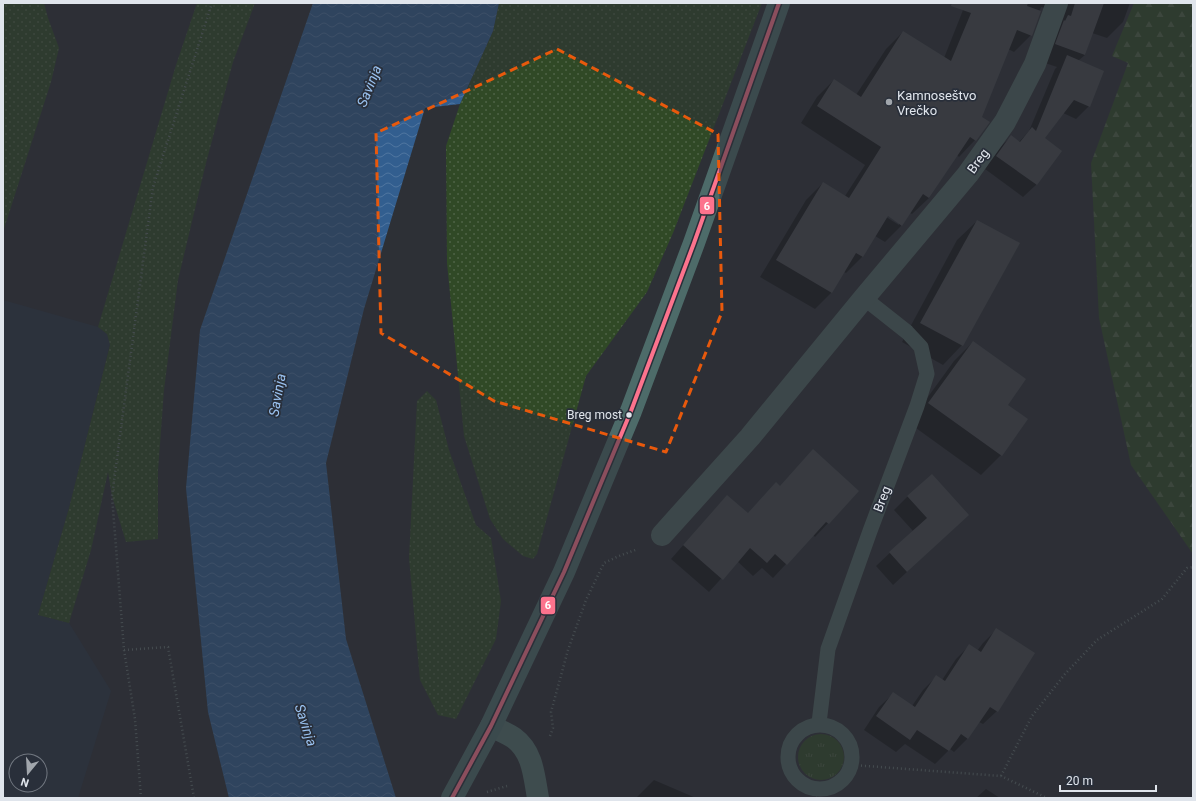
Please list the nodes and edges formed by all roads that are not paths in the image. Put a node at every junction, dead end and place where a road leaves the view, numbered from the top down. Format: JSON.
{"nodes":[{"id":1,"x":779,"y":3,"type":"edge"},
{"id":2,"x":1058,"y":3,"type":"edge"},
{"id":3,"x":864,"y":298,"type":"junction"},
{"id":4,"x":662,"y":535,"type":"dead end"},
{"id":5,"x":819,"y":723,"type":"junction"},
{"id":6,"x":491,"y":726,"type":"junction"},
{"id":7,"x":818,"y":794,"type":"edge"},
{"id":8,"x":452,"y":798,"type":"edge"},
{"id":9,"x":538,"y":798,"type":"edge"}],
"edges":[{"from":1,"to":6,"type":"main road"},
{"from":2,"to":3,"type":"street","name":"Breg"},
{"from":3,"to":4,"type":"street","name":"Breg"},
{"from":3,"to":5,"type":"lane","name":"Breg"},
{"from":5,"to":7,"type":"lane"},
{"from":5,"to":7,"type":"lane"},
{"from":6,"to":8,"type":"main road"},
{"from":6,"to":9,"type":"street"}]}
